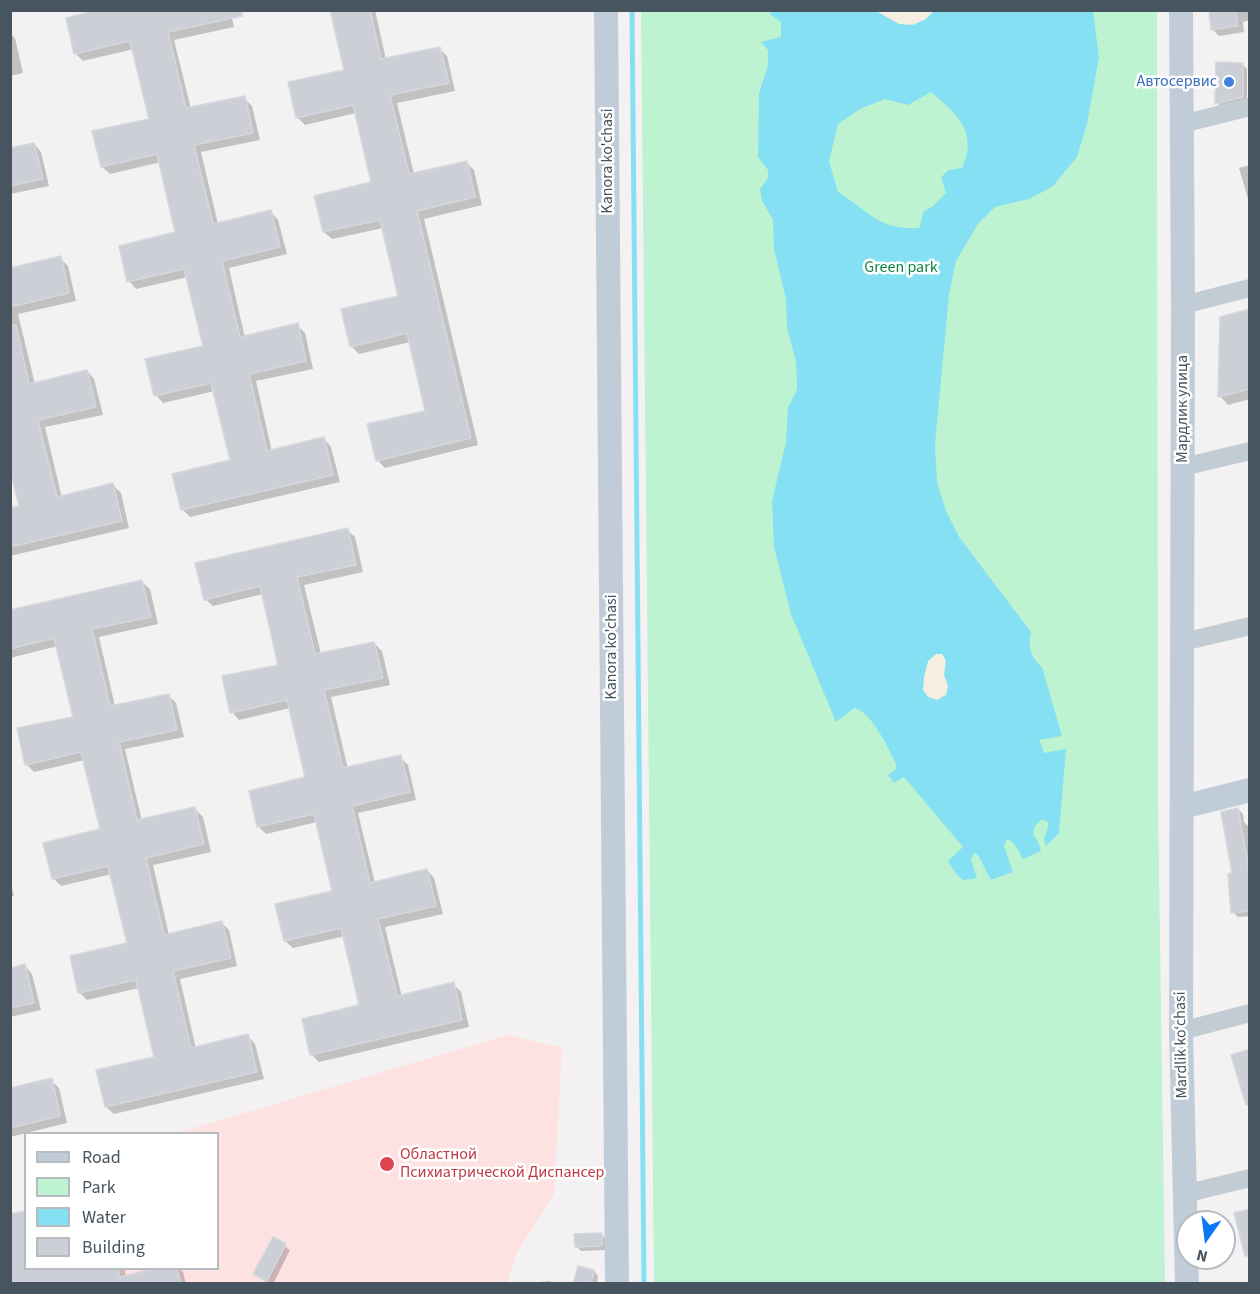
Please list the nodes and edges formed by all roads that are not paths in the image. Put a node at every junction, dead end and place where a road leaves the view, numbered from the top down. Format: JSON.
{"nodes":[{"id":1,"x":606,"y":10,"type":"edge"},
{"id":2,"x":1182,"y":10,"type":"edge"},
{"id":3,"x":1250,"y":107,"type":"edge"},
{"id":4,"x":1182,"y":123,"type":"junction"},
{"id":5,"x":1250,"y":288,"type":"edge"},
{"id":6,"x":1183,"y":305,"type":"junction"},
{"id":7,"x":1250,"y":451,"type":"edge"},
{"id":8,"x":1183,"y":467,"type":"junction"},
{"id":9,"x":1250,"y":626,"type":"edge"},
{"id":10,"x":1183,"y":642,"type":"junction"},
{"id":11,"x":1250,"y":790,"type":"edge"},
{"id":12,"x":1182,"y":807,"type":"junction"},
{"id":13,"x":1250,"y":1013,"type":"edge"},
{"id":14,"x":1181,"y":1030,"type":"junction"},
{"id":15,"x":1250,"y":1178,"type":"edge"},
{"id":16,"x":1184,"y":1194,"type":"junction"},
{"id":17,"x":617,"y":1284,"type":"edge"},
{"id":18,"x":1187,"y":1284,"type":"edge"}],
"edges":[{"from":1,"to":17,"type":"street","name":"Kanora ko'chasi"},
{"from":2,"to":4,"type":"street","name":"Мардлик улица"},
{"from":3,"to":4,"type":"street"},
{"from":4,"to":6,"type":"street","name":"Мардлик улица"},
{"from":5,"to":6,"type":"street"},
{"from":6,"to":8,"type":"street","name":"Мардлик улица"},
{"from":7,"to":8,"type":"street"},
{"from":8,"to":10,"type":"street","name":"Мардлик улица"},
{"from":9,"to":10,"type":"street"},
{"from":10,"to":12,"type":"street","name":"Мардлик улица"},
{"from":11,"to":12,"type":"street"},
{"from":12,"to":14,"type":"street","name":"Mardlik ko‘chasi"},
{"from":13,"to":14,"type":"street"},
{"from":14,"to":16,"type":"street","name":"Mardlik ko‘chasi"},
{"from":15,"to":16,"type":"street"},
{"from":16,"to":18,"type":"street","name":"Mardlik ko‘chasi"}]}
